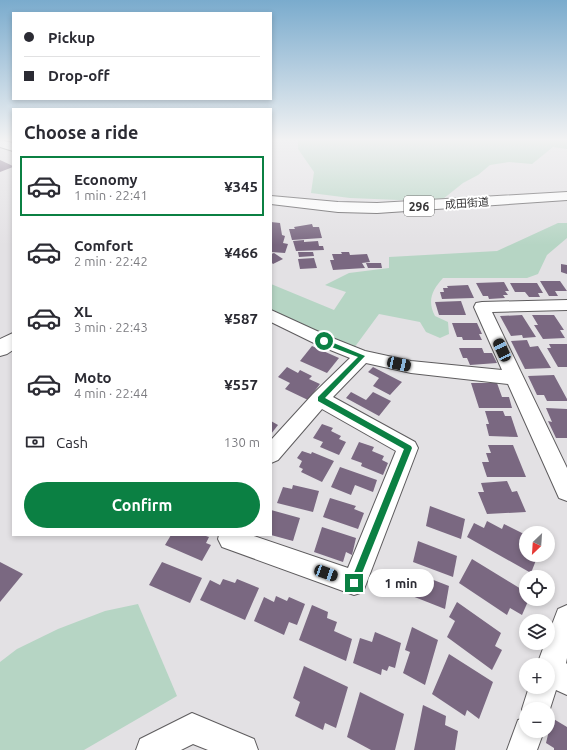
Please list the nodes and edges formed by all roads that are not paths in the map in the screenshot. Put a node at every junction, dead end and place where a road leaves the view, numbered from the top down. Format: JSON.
{"nodes":[{"id":1,"x":567,"y":196,"type":"edge"},
{"id":2,"x":272,"y":200,"type":"edge"},
{"id":3,"x":564,"y":309,"type":"edge"},
{"id":4,"x":272,"y":315,"type":"edge"},
{"id":5,"x":12,"y":341,"type":"edge"},
{"id":6,"x":0,"y":349,"type":"edge"},
{"id":7,"x":362,"y":356,"type":"junction"},
{"id":8,"x":515,"y":378,"type":"junction"},
{"id":9,"x":320,"y":399,"type":"junction"},
{"id":10,"x":272,"y":453,"type":"edge"},
{"id":11,"x":567,"y":491,"type":"edge"},
{"id":12,"x":231,"y":536,"type":"edge"},
{"id":13,"x":567,"y":618,"type":"edge"},
{"id":14,"x":555,"y":666,"type":"edge"},
{"id":15,"x":526,"y":738,"type":"edge"},
{"id":16,"x":152,"y":750,"type":"edge"},
{"id":17,"x":243,"y":750,"type":"edge"},
{"id":18,"x":522,"y":750,"type":"edge"}],
"edges":[{"from":1,"to":2,"type":"main road","name":"成田街道","number":"296"},
{"from":3,"to":8,"type":"street"},
{"from":4,"to":7,"type":"street"},
{"from":5,"to":6,"type":"main road"},
{"from":7,"to":8,"type":"street"},
{"from":7,"to":9,"type":"street"},
{"from":8,"to":11,"type":"street"},
{"from":9,"to":10,"type":"street"},
{"from":9,"to":12,"type":"street"},
{"from":13,"to":14,"type":"street"},
{"from":15,"to":18,"type":"street"},
{"from":16,"to":17,"type":"street"}]}
